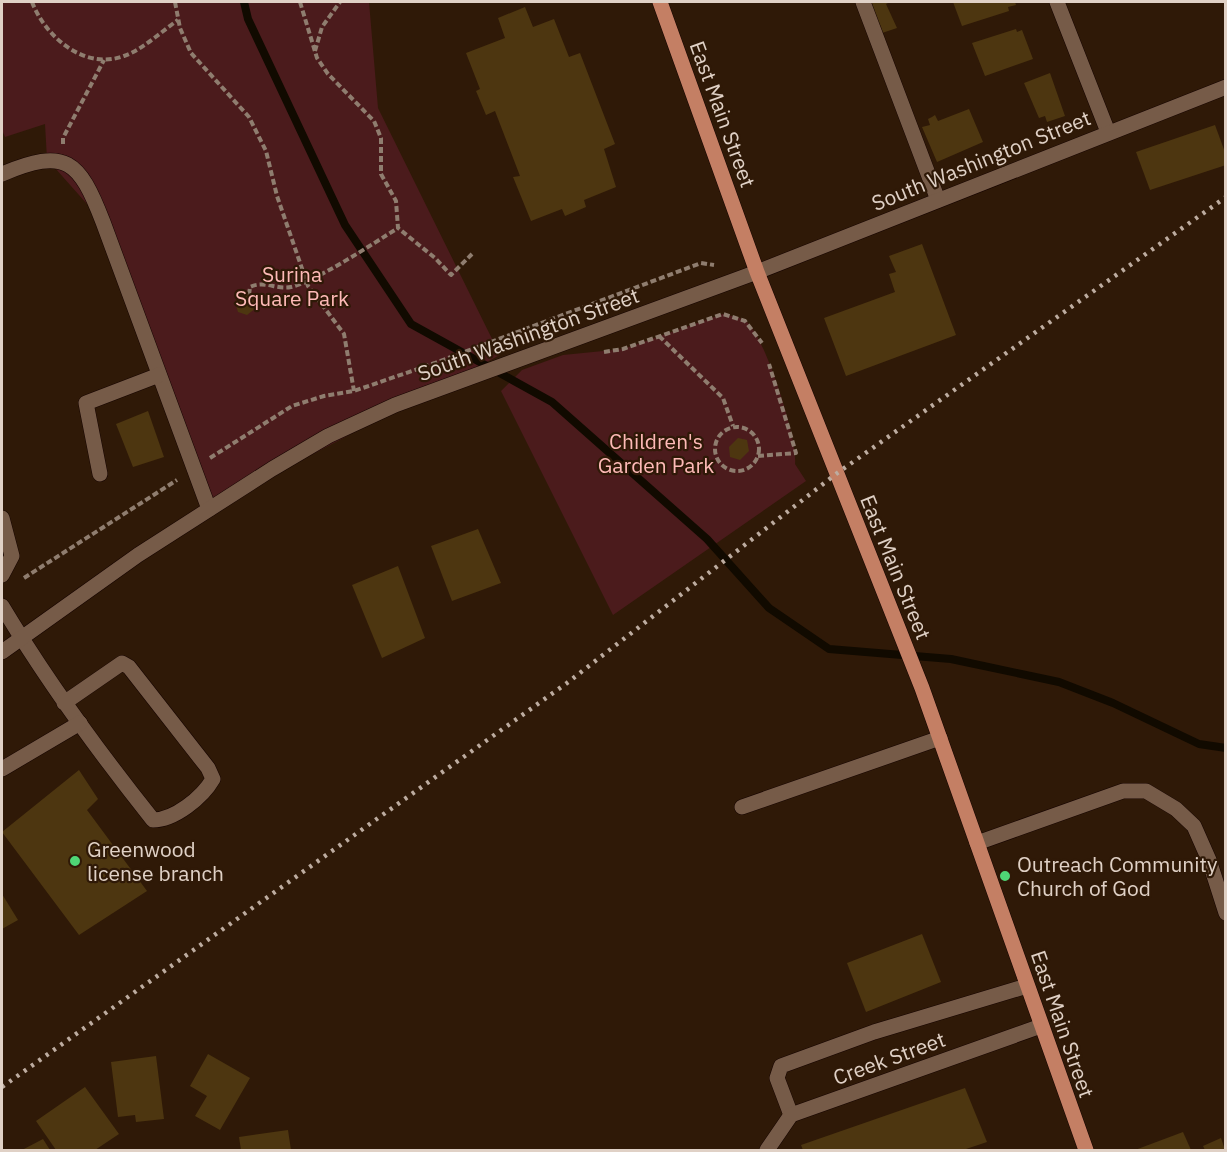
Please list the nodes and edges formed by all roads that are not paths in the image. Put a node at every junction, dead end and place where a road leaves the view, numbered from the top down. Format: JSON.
{"nodes":[{"id":1,"x":660,"y":2,"type":"edge"},
{"id":2,"x":863,"y":2,"type":"edge"},
{"id":3,"x":1057,"y":2,"type":"edge"},
{"id":4,"x":1226,"y":87,"type":"edge"},
{"id":5,"x":1108,"y":132,"type":"junction"},
{"id":6,"x":2,"y":174,"type":"edge"},
{"id":7,"x":938,"y":200,"type":"junction"},
{"id":8,"x":757,"y":272,"type":"junction"},
{"id":9,"x":159,"y":375,"type":"junction"},
{"id":10,"x":100,"y":474,"type":"dead end"},
{"id":11,"x":209,"y":509,"type":"junction"},
{"id":12,"x":2,"y":518,"type":"edge"},
{"id":13,"x":2,"y":575,"type":"edge"},
{"id":14,"x":2,"y":606,"type":"edge"},
{"id":15,"x":21,"y":638,"type":"junction"},
{"id":16,"x":2,"y":652,"type":"edge"},
{"id":17,"x":64,"y":702,"type":"junction"},
{"id":18,"x":80,"y":723,"type":"junction"},
{"id":19,"x":940,"y":738,"type":"junction"},
{"id":20,"x":2,"y":769,"type":"edge"},
{"id":21,"x":742,"y":807,"type":"dead end"},
{"id":22,"x":977,"y":843,"type":"junction"},
{"id":23,"x":1226,"y":913,"type":"edge"},
{"id":24,"x":1027,"y":986,"type":"junction"},
{"id":25,"x":1041,"y":1026,"type":"junction"},
{"id":26,"x":791,"y":1115,"type":"junction"},
{"id":27,"x":767,"y":1150,"type":"edge"},
{"id":28,"x":1086,"y":1150,"type":"edge"}],
"edges":[{"from":1,"to":8,"type":"main road","name":"East Main Street"},
{"from":2,"to":7,"type":"street"},
{"from":3,"to":5,"type":"street"},
{"from":4,"to":5,"type":"street","name":"South Washington Street"},
{"from":5,"to":7,"type":"street","name":"South Washington Street"},
{"from":6,"to":9,"type":"street"},
{"from":7,"to":8,"type":"street","name":"South Washington Street"},
{"from":8,"to":11,"type":"street","name":"South Washington Street"},
{"from":8,"to":19,"type":"main road","name":"East Main Street"},
{"from":9,"to":10,"type":"street"},
{"from":9,"to":11,"type":"street"},
{"from":11,"to":15,"type":"street","name":"South Washington Street"},
{"from":12,"to":13,"type":"street"},
{"from":14,"to":15,"type":"street"},
{"from":15,"to":16,"type":"street","name":"South Washington Street"},
{"from":15,"to":17,"type":"street"},
{"from":17,"to":18,"type":"street"},
{"from":17,"to":18,"type":"street"},
{"from":18,"to":20,"type":"street"},
{"from":19,"to":21,"type":"street"},
{"from":19,"to":22,"type":"main road","name":"East Main Street"},
{"from":22,"to":23,"type":"street"},
{"from":22,"to":24,"type":"main road","name":"East Main Street"},
{"from":24,"to":25,"type":"main road","name":"East Main Street"},
{"from":24,"to":26,"type":"street"},
{"from":25,"to":26,"type":"street","name":"Creek Street"},
{"from":25,"to":28,"type":"main road","name":"East Main Street"},
{"from":26,"to":27,"type":"street"}]}
